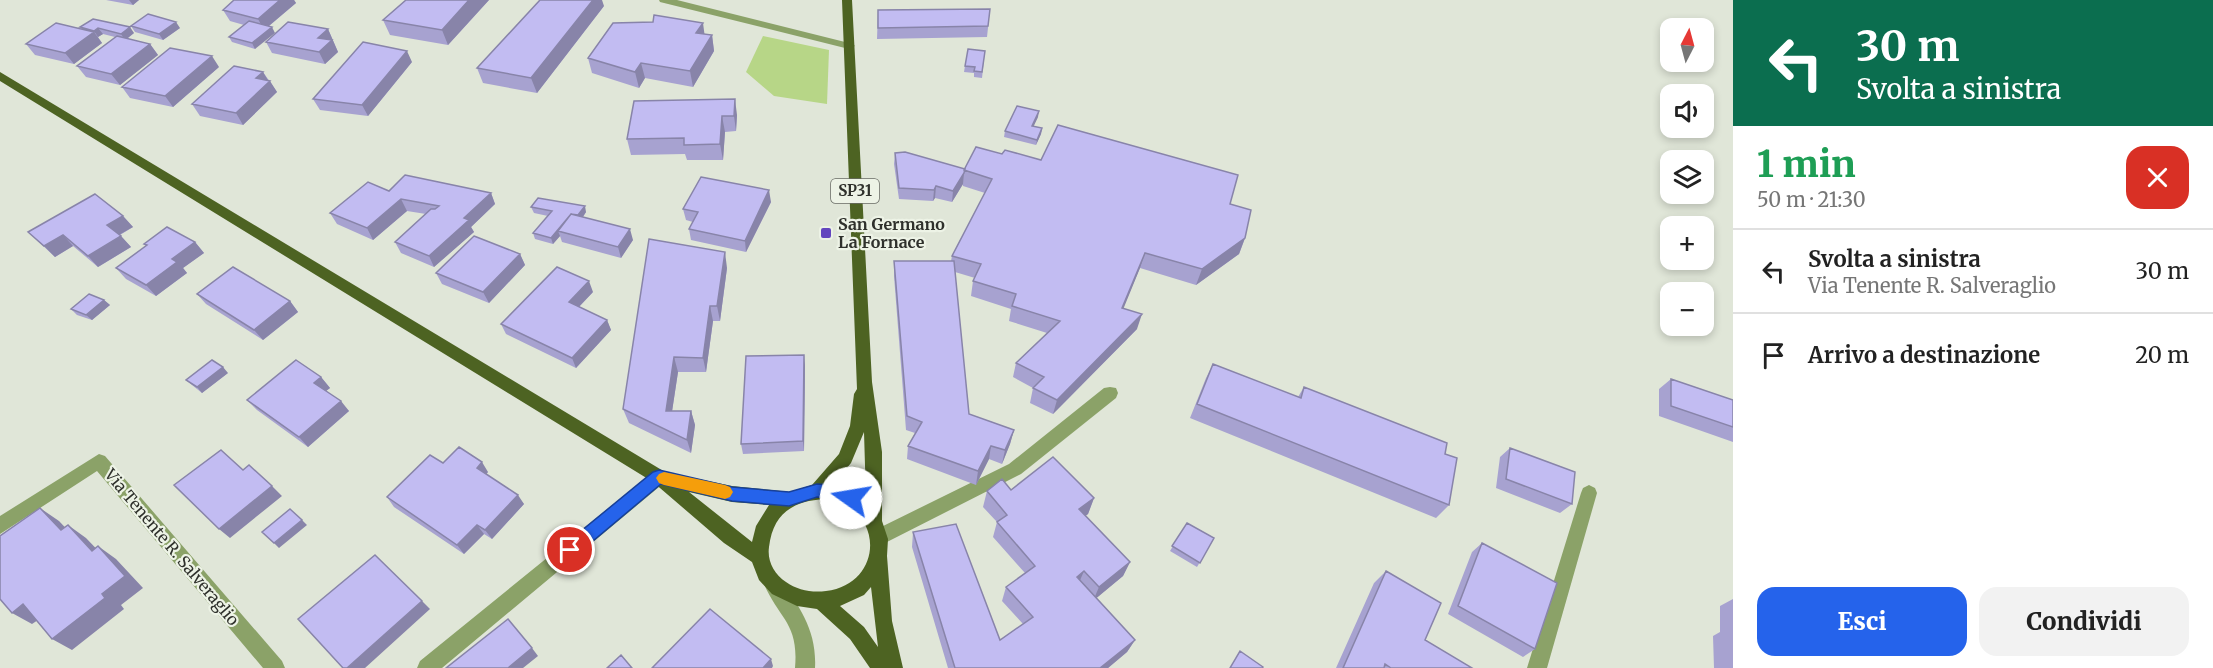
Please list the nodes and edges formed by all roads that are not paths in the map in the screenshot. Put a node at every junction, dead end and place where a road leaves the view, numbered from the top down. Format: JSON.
{"nodes":[{"id":1,"x":664,"y":0,"type":"edge"},
{"id":2,"x":847,"y":0,"type":"edge"},
{"id":3,"x":849,"y":46,"type":"junction"},
{"id":4,"x":0,"y":76,"type":"edge"},
{"id":5,"x":864,"y":382,"type":"junction"},
{"id":6,"x":1110,"y":393,"type":"dead end"},
{"id":7,"x":659,"y":477,"type":"junction"},
{"id":8,"x":817,"y":490,"type":"junction"},
{"id":9,"x":1589,"y":493,"type":"dead end"},
{"id":10,"x":789,"y":499,"type":"junction"},
{"id":11,"x":0,"y":526,"type":"edge"},
{"id":12,"x":877,"y":538,"type":"junction"},
{"id":13,"x":759,"y":556,"type":"junction"},
{"id":14,"x":768,"y":577,"type":"junction"},
{"id":15,"x":822,"y":602,"type":"junction"},
{"id":16,"x":275,"y":668,"type":"edge"},
{"id":17,"x":427,"y":668,"type":"edge"},
{"id":18,"x":806,"y":668,"type":"edge"},
{"id":19,"x":882,"y":668,"type":"edge"},
{"id":20,"x":893,"y":668,"type":"edge"},
{"id":21,"x":1537,"y":668,"type":"edge"}],
"edges":[{"from":1,"to":3,"type":"street"},
{"from":2,"to":3,"type":"main road","number":"SP31"},
{"from":3,"to":5,"type":"main road","number":"SP31"},
{"from":4,"to":7,"type":"main road"},
{"from":5,"to":8,"type":"main road","number":"SP31"},
{"from":5,"to":12,"type":"main road","number":"SP31"},
{"from":6,"to":12,"type":"street"},
{"from":7,"to":10,"type":"main road"},
{"from":7,"to":13,"type":"main road"},
{"from":7,"to":17,"type":"street"},
{"from":8,"to":10,"type":"main road"},
{"from":8,"to":12,"type":"main road"},
{"from":9,"to":21,"type":"street"},
{"from":10,"to":13,"type":"main road"},
{"from":11,"to":16,"type":"street","name":"Via Tenente R. Salveraglio"},
{"from":12,"to":15,"type":"main road","number":"SP31"},
{"from":12,"to":20,"type":"main road","number":"SP31"},
{"from":13,"to":14,"type":"main road"},
{"from":14,"to":15,"type":"main road"},
{"from":14,"to":18,"type":"street"},
{"from":15,"to":19,"type":"main road"}]}
